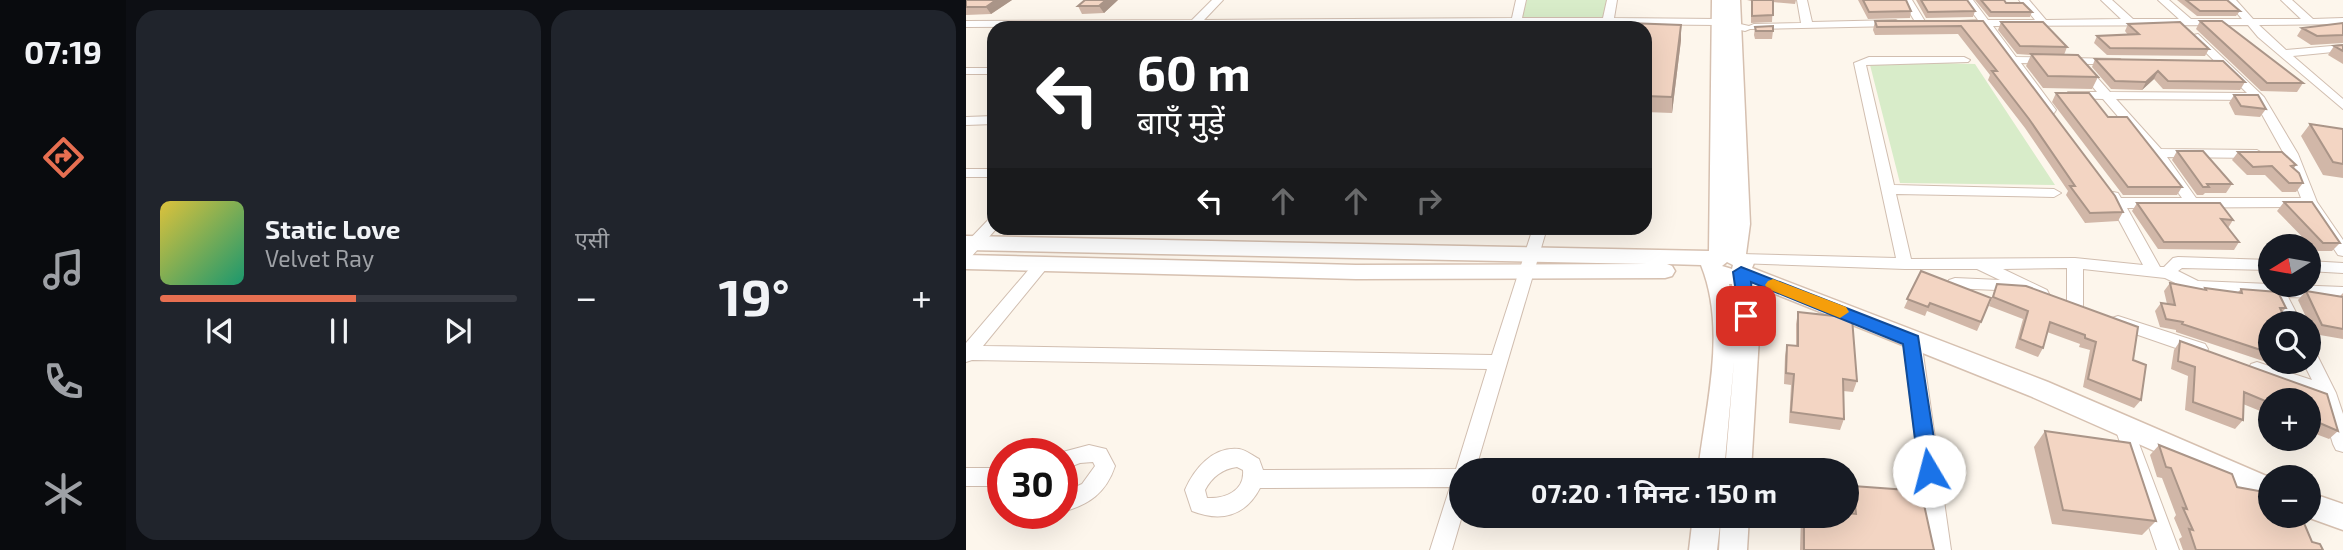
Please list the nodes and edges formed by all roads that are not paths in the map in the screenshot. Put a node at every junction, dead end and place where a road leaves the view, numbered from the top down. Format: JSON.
{"nodes":[{"id":1,"x":1217,"y":0,"type":"edge"},
{"id":2,"x":1521,"y":0,"type":"edge"},
{"id":3,"x":1612,"y":0,"type":"edge"},
{"id":4,"x":1718,"y":0,"type":"edge"},
{"id":5,"x":1733,"y":0,"type":"edge"},
{"id":6,"x":1802,"y":0,"type":"edge"},
{"id":7,"x":1907,"y":0,"type":"edge"},
{"id":8,"x":1968,"y":0,"type":"edge"},
{"id":9,"x":2024,"y":0,"type":"edge"},
{"id":10,"x":2106,"y":0,"type":"edge"},
{"id":11,"x":2163,"y":0,"type":"edge"},
{"id":12,"x":2231,"y":0,"type":"edge"},
{"id":13,"x":2286,"y":0,"type":"edge"},
{"id":14,"x":1196,"y":21,"type":"edge"},
{"id":15,"x":1516,"y":21,"type":"edge"},
{"id":16,"x":1608,"y":21,"type":"edge"},
{"id":17,"x":2343,"y":21,"type":"edge"},
{"id":18,"x":1986,"y":22,"type":"junction"},
{"id":19,"x":2183,"y":22,"type":"junction"},
{"id":20,"x":2250,"y":22,"type":"junction"},
{"id":21,"x":2311,"y":22,"type":"junction"},
{"id":22,"x":1652,"y":23,"type":"edge"},
{"id":23,"x":1921,"y":23,"type":"junction"},
{"id":24,"x":1934,"y":23,"type":"edge"},
{"id":25,"x":1947,"y":23,"type":"edge"},
{"id":26,"x":2131,"y":23,"type":"junction"},
{"id":27,"x":966,"y":24,"type":"edge"},
{"id":28,"x":987,"y":24,"type":"edge"},
{"id":29,"x":1807,"y":24,"type":"junction"},
{"id":30,"x":2043,"y":24,"type":"junction"},
{"id":31,"x":1730,"y":27,"type":"junction"},
{"id":32,"x":1652,"y":31,"type":"edge"},
{"id":33,"x":987,"y":33,"type":"edge"},
{"id":34,"x":966,"y":34,"type":"edge"},
{"id":35,"x":2343,"y":48,"type":"edge"},
{"id":36,"x":2284,"y":54,"type":"junction"},
{"id":37,"x":1964,"y":60,"type":"dead end"},
{"id":38,"x":2013,"y":60,"type":"junction"},
{"id":39,"x":2077,"y":61,"type":"junction"},
{"id":40,"x":2130,"y":61,"type":"edge"},
{"id":41,"x":2197,"y":62,"type":"edge"},
{"id":42,"x":2224,"y":62,"type":"junction"},
{"id":43,"x":966,"y":71,"type":"edge"},
{"id":44,"x":987,"y":71,"type":"edge"},
{"id":45,"x":2039,"y":95,"type":"junction"},
{"id":46,"x":2106,"y":96,"type":"junction"},
{"id":47,"x":2258,"y":97,"type":"junction"},
{"id":48,"x":2343,"y":104,"type":"edge"},
{"id":49,"x":2055,"y":117,"type":"edge"},
{"id":50,"x":987,"y":120,"type":"edge"},
{"id":51,"x":966,"y":121,"type":"edge"},
{"id":52,"x":2157,"y":153,"type":"junction"},
{"id":53,"x":2291,"y":154,"type":"junction"},
{"id":54,"x":966,"y":173,"type":"edge"},
{"id":55,"x":987,"y":173,"type":"edge"},
{"id":56,"x":2102,"y":181,"type":"edge"},
{"id":57,"x":1888,"y":189,"type":"junction"},
{"id":58,"x":2054,"y":193,"type":"dead end"},
{"id":59,"x":2118,"y":202,"type":"junction"},
{"id":60,"x":2192,"y":202,"type":"junction"},
{"id":61,"x":2309,"y":203,"type":"junction"},
{"id":62,"x":987,"y":230,"type":"edge"},
{"id":63,"x":1538,"y":235,"type":"edge"},
{"id":64,"x":968,"y":250,"type":"edge"},
{"id":65,"x":2343,"y":251,"type":"edge"},
{"id":66,"x":2075,"y":263,"type":"junction"},
{"id":67,"x":1530,"y":264,"type":"junction"},
{"id":68,"x":1905,"y":264,"type":"junction"},
{"id":69,"x":1980,"y":264,"type":"junction"},
{"id":70,"x":1041,"y":265,"type":"junction"},
{"id":71,"x":1728,"y":265,"type":"junction"},
{"id":72,"x":2258,"y":265,"type":"edge"},
{"id":73,"x":2321,"y":267,"type":"edge"},
{"id":74,"x":2343,"y":268,"type":"edge"},
{"id":75,"x":2162,"y":273,"type":"junction"},
{"id":76,"x":1955,"y":284,"type":"edge"},
{"id":77,"x":2025,"y":288,"type":"junction"},
{"id":78,"x":2258,"y":291,"type":"edge"},
{"id":79,"x":2321,"y":293,"type":"edge"},
{"id":80,"x":2343,"y":293,"type":"edge"},
{"id":81,"x":2088,"y":311,"type":"junction"},
{"id":82,"x":1912,"y":340,"type":"junction"},
{"id":83,"x":967,"y":354,"type":"edge"},
{"id":84,"x":2214,"y":354,"type":"edge"},
{"id":85,"x":1498,"y":362,"type":"junction"},
{"id":86,"x":2239,"y":363,"type":"edge"},
{"id":87,"x":2318,"y":374,"type":"edge"},
{"id":88,"x":2328,"y":393,"type":"junction"},
{"id":89,"x":2123,"y":425,"type":"junction"},
{"id":90,"x":2343,"y":444,"type":"edge"},
{"id":91,"x":1078,"y":455,"type":"edge"},
{"id":92,"x":1469,"y":458,"type":"edge"},
{"id":93,"x":1712,"y":458,"type":"edge"},
{"id":94,"x":1739,"y":458,"type":"edge"},
{"id":95,"x":966,"y":477,"type":"edge"},
{"id":96,"x":987,"y":477,"type":"edge"},
{"id":97,"x":1449,"y":478,"type":"edge"},
{"id":98,"x":1254,"y":479,"type":"dead end"},
{"id":99,"x":2258,"y":485,"type":"edge"},
{"id":100,"x":1078,"y":496,"type":"edge"},
{"id":101,"x":2321,"y":516,"type":"edge"},
{"id":102,"x":2343,"y":517,"type":"edge"},
{"id":103,"x":1449,"y":523,"type":"edge"},
{"id":104,"x":1706,"y":528,"type":"edge"},
{"id":105,"x":1734,"y":528,"type":"edge"},
{"id":106,"x":1441,"y":550,"type":"edge"},
{"id":107,"x":1703,"y":550,"type":"edge"},
{"id":108,"x":1733,"y":550,"type":"edge"},
{"id":109,"x":1940,"y":550,"type":"edge"},
{"id":110,"x":2168,"y":550,"type":"edge"}],
"edges":[{"from":1,"to":14,"type":"street"},
{"from":2,"to":15,"type":"street"},
{"from":3,"to":16,"type":"street"},
{"from":4,"to":31,"type":"street"},
{"from":5,"to":31,"type":"street"},
{"from":6,"to":29,"type":"street"},
{"from":7,"to":23,"type":"street"},
{"from":8,"to":18,"type":"street"},
{"from":9,"to":30,"type":"street"},
{"from":10,"to":26,"type":"street"},
{"from":11,"to":19,"type":"street"},
{"from":12,"to":20,"type":"street"},
{"from":13,"to":21,"type":"street"},
{"from":17,"to":21,"type":"street"},
{"from":18,"to":25,"type":"street"},
{"from":18,"to":30,"type":"street"},
{"from":18,"to":38,"type":"street"},
{"from":19,"to":20,"type":"street"},
{"from":19,"to":26,"type":"street"},
{"from":19,"to":42,"type":"street"},
{"from":20,"to":21,"type":"street"},
{"from":20,"to":36,"type":"street"},
{"from":22,"to":31,"type":"street"},
{"from":23,"to":24,"type":"street"},
{"from":23,"to":29,"type":"street"},
{"from":26,"to":30,"type":"street"},
{"from":27,"to":28,"type":"street"},
{"from":29,"to":31,"type":"street"},
{"from":31,"to":32,"type":"street"},
{"from":31,"to":71,"type":"street"},
{"from":33,"to":34,"type":"street"},
{"from":35,"to":36,"type":"street"},
{"from":36,"to":48,"type":"street"},
{"from":37,"to":57,"type":"street"},
{"from":38,"to":39,"type":"street"},
{"from":38,"to":45,"type":"street"},
{"from":39,"to":40,"type":"street"},
{"from":39,"to":46,"type":"street"},
{"from":41,"to":42,"type":"street"},
{"from":42,"to":47,"type":"street"},
{"from":43,"to":44,"type":"street"},
{"from":45,"to":46,"type":"street"},
{"from":45,"to":49,"type":"street"},
{"from":46,"to":47,"type":"street"},
{"from":46,"to":52,"type":"street"},
{"from":47,"to":53,"type":"street"},
{"from":50,"to":51,"type":"street"},
{"from":52,"to":53,"type":"street"},
{"from":52,"to":60,"type":"street"},
{"from":53,"to":61,"type":"street"},
{"from":54,"to":55,"type":"street"},
{"from":56,"to":59,"type":"street"},
{"from":57,"to":58,"type":"street"},
{"from":57,"to":68,"type":"street"},
{"from":59,"to":60,"type":"street"},
{"from":59,"to":75,"type":"street"},
{"from":60,"to":61,"type":"street"},
{"from":61,"to":65,"type":"street"},
{"from":62,"to":64,"type":"street"},
{"from":63,"to":67,"type":"street"},
{"from":64,"to":67,"type":"street"},
{"from":64,"to":70,"type":"street"},
{"from":66,"to":69,"type":"street"},
{"from":66,"to":75,"type":"street"},
{"from":66,"to":81,"type":"street"},
{"from":67,"to":70,"type":"street"},
{"from":67,"to":71,"type":"street"},
{"from":67,"to":85,"type":"street"},
{"from":68,"to":69,"type":"street"},
{"from":68,"to":71,"type":"street"},
{"from":69,"to":77,"type":"street"},
{"from":70,"to":83,"type":"street"},
{"from":71,"to":82,"type":"street"},
{"from":71,"to":93,"type":"street"},
{"from":71,"to":94,"type":"street"},
{"from":72,"to":75,"type":"street"},
{"from":73,"to":74,"type":"street"},
{"from":75,"to":78,"type":"street"},
{"from":76,"to":77,"type":"street"},
{"from":77,"to":81,"type":"street"},
{"from":79,"to":80,"type":"street"},
{"from":81,"to":84,"type":"street"},
{"from":82,"to":89,"type":"street"},
{"from":82,"to":109,"type":"street"},
{"from":83,"to":85,"type":"street"},
{"from":85,"to":92,"type":"street"},
{"from":86,"to":88,"type":"street"},
{"from":87,"to":88,"type":"street"},
{"from":88,"to":90,"type":"street"},
{"from":89,"to":99,"type":"street"},
{"from":89,"to":110,"type":"street"},
{"from":91,"to":100,"type":"street"},
{"from":95,"to":96,"type":"street"},
{"from":97,"to":98,"type":"street"},
{"from":101,"to":102,"type":"street"},
{"from":103,"to":106,"type":"street"},
{"from":104,"to":107,"type":"street"},
{"from":105,"to":108,"type":"street"}]}
